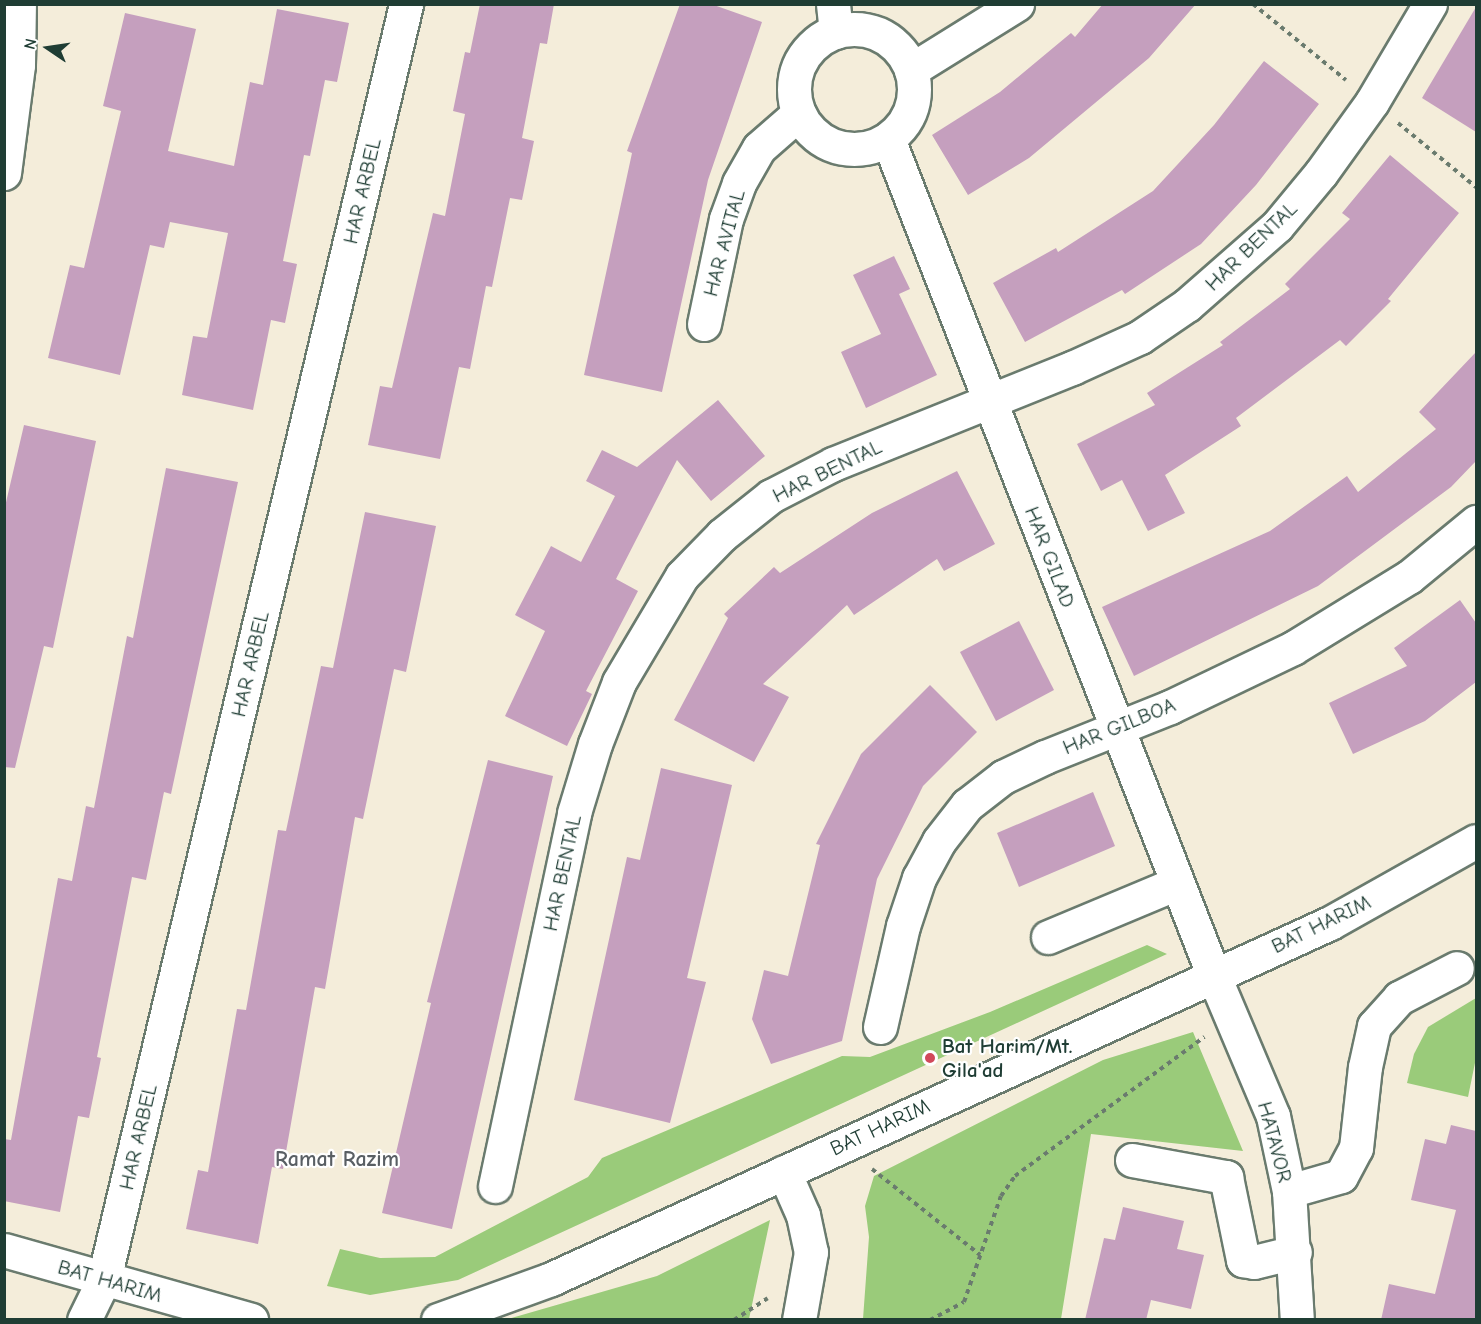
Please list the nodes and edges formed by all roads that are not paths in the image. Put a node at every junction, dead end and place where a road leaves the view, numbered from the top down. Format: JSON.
{"nodes":[{"id":1,"x":19,"y":4,"type":"edge"},
{"id":2,"x":406,"y":4,"type":"edge"},
{"id":3,"x":1017,"y":4,"type":"edge"},
{"id":4,"x":1430,"y":4,"type":"edge"},
{"id":5,"x":835,"y":18,"type":"edge"},
{"id":6,"x":11,"y":37,"type":"edge"},
{"id":7,"x":912,"y":70,"type":"junction"},
{"id":8,"x":799,"y":113,"type":"junction"},
{"id":9,"x":888,"y":139,"type":"junction"},
{"id":10,"x":4,"y":173,"type":"edge"},
{"id":11,"x":704,"y":324,"type":"dead end"},
{"id":12,"x":989,"y":399,"type":"junction"},
{"id":13,"x":1476,"y":522,"type":"edge"},
{"id":14,"x":1116,"y":726,"type":"junction"},
{"id":15,"x":1476,"y":841,"type":"edge"},
{"id":16,"x":1177,"y":883,"type":"junction"},
{"id":17,"x":1048,"y":937,"type":"dead end"},
{"id":18,"x":1457,"y":968,"type":"dead end"},
{"id":19,"x":1213,"y":974,"type":"junction"},
{"id":20,"x":879,"y":1027,"type":"dead end"},
{"id":21,"x":1132,"y":1160,"type":"dead end"},
{"id":22,"x":784,"y":1172,"type":"junction"},
{"id":23,"x":495,"y":1186,"type":"dead end"},
{"id":24,"x":1289,"y":1191,"type":"junction"},
{"id":25,"x":4,"y":1250,"type":"edge"},
{"id":26,"x":1295,"y":1252,"type":"junction"},
{"id":27,"x":104,"y":1279,"type":"junction"},
{"id":28,"x":84,"y":1320,"type":"edge"},
{"id":29,"x":251,"y":1320,"type":"edge"},
{"id":30,"x":438,"y":1320,"type":"edge"},
{"id":31,"x":799,"y":1320,"type":"edge"},
{"id":32,"x":1297,"y":1320,"type":"edge"}],
"edges":[{"from":1,"to":6,"type":"street"},
{"from":2,"to":27,"type":"street","name":"HAR ARBEL"},
{"from":3,"to":7,"type":"street"},
{"from":4,"to":12,"type":"street","name":"HAR BENTAL"},
{"from":5,"to":7,"type":"street"},
{"from":5,"to":8,"type":"street"},
{"from":6,"to":10,"type":"street"},
{"from":7,"to":9,"type":"street"},
{"from":8,"to":9,"type":"street"},
{"from":8,"to":11,"type":"street","name":"HAR AVITAL"},
{"from":9,"to":12,"type":"street","name":"HAR GILAD"},
{"from":12,"to":14,"type":"street","name":"HAR GILAD"},
{"from":12,"to":23,"type":"street","name":"HAR BENTAL"},
{"from":13,"to":14,"type":"street","name":"HAR GILBOA"},
{"from":14,"to":16,"type":"street","name":"HAR GILAD"},
{"from":14,"to":20,"type":"street","name":"HAR GILBOA"},
{"from":15,"to":19,"type":"street","name":"BAT HARIM"},
{"from":16,"to":17,"type":"street"},
{"from":16,"to":19,"type":"street","name":"HAR GILAD"},
{"from":18,"to":24,"type":"street"},
{"from":19,"to":22,"type":"street","name":"BAT HARIM"},
{"from":19,"to":24,"type":"street","name":"HATAVOR"},
{"from":21,"to":26,"type":"street"},
{"from":22,"to":30,"type":"street","name":"BAT HARIM"},
{"from":22,"to":31,"type":"street"},
{"from":24,"to":26,"type":"street","name":"HATAVOR"},
{"from":25,"to":27,"type":"street","name":"BAT HARIM"},
{"from":26,"to":32,"type":"street","name":"HATAVOR"},
{"from":27,"to":28,"type":"street","name":"HAR ARBEL"},
{"from":27,"to":29,"type":"street","name":"BAT HARIM"}]}
